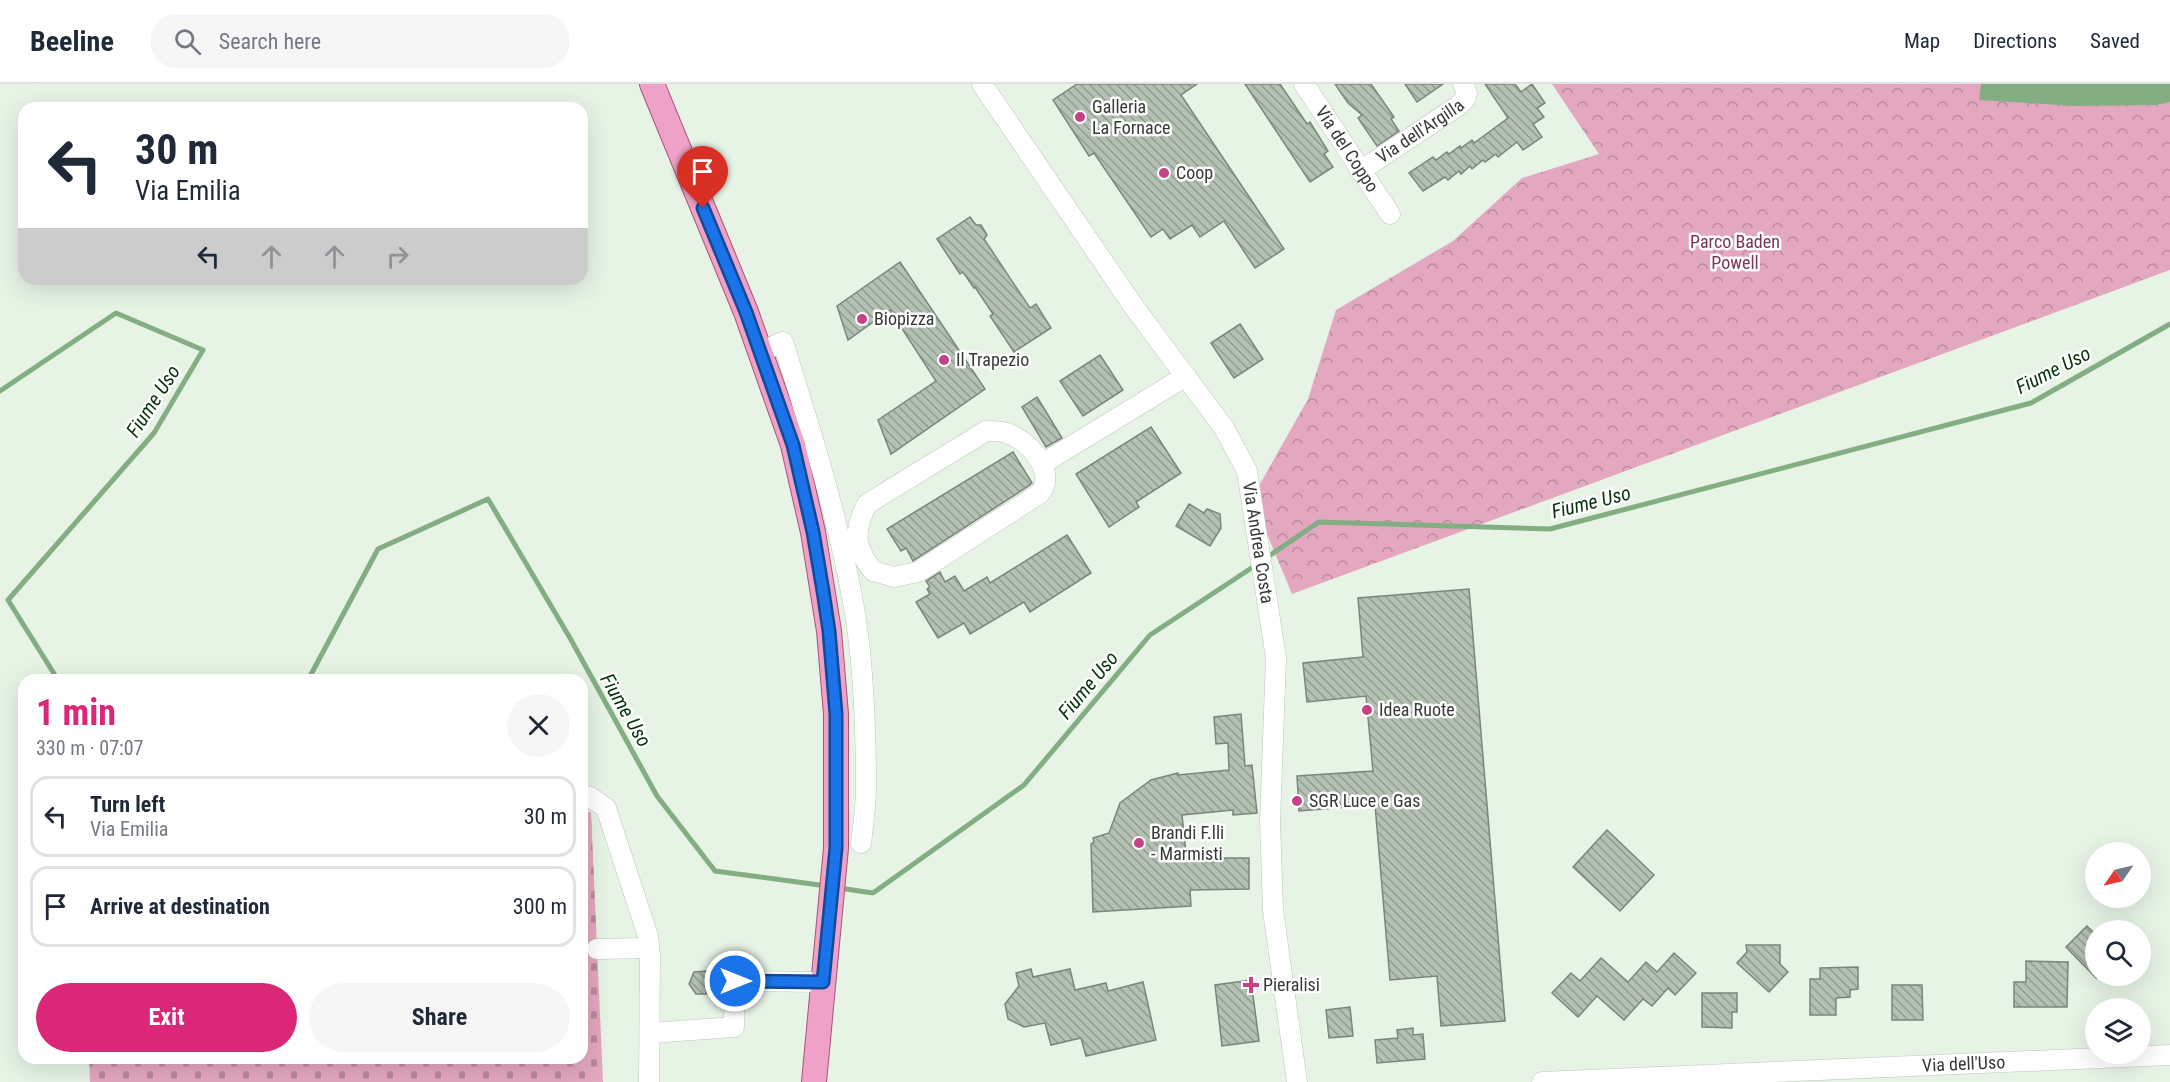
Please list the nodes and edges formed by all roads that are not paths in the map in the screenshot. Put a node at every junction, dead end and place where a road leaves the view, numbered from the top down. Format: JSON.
{"nodes":[{"id":1,"x":652,"y":84,"type":"edge"},
{"id":2,"x":982,"y":84,"type":"edge"},
{"id":3,"x":1304,"y":84,"type":"edge"},
{"id":4,"x":1463,"y":84,"type":"edge"},
{"id":5,"x":1360,"y":171,"type":"junction"},
{"id":6,"x":1390,"y":214,"type":"dead end"},
{"id":7,"x":760,"y":352,"type":"junction"},
{"id":8,"x":1186,"y":376,"type":"junction"},
{"id":9,"x":1042,"y":464,"type":"junction"},
{"id":10,"x":588,"y":796,"type":"edge"},
{"id":11,"x":861,"y":843,"type":"dead end"},
{"id":12,"x":597,"y":949,"type":"dead end"},
{"id":13,"x":650,"y":952,"type":"junction"},
{"id":14,"x":824,"y":970,"type":"junction"},
{"id":15,"x":651,"y":1033,"type":"junction"},
{"id":16,"x":2170,"y":1055,"type":"edge"},
{"id":17,"x":649,"y":1082,"type":"edge"},
{"id":18,"x":814,"y":1082,"type":"edge"},
{"id":19,"x":1298,"y":1082,"type":"edge"},
{"id":20,"x":1542,"y":1082,"type":"edge"}],
"edges":[{"from":1,"to":7,"type":"main road"},
{"from":2,"to":8,"type":"street","name":"Via Andrea Costa"},
{"from":3,"to":5,"type":"street","name":"Via del Coppo"},
{"from":4,"to":5,"type":"street","name":"Via dell'Argilla"},
{"from":5,"to":6,"type":"street","name":"Via del Coppo"},
{"from":7,"to":11,"type":"street"},
{"from":7,"to":14,"type":"main road"},
{"from":8,"to":9,"type":"street"},
{"from":8,"to":19,"type":"street","name":"Via Andrea Costa"},
{"from":9,"to":9,"type":"street"},
{"from":10,"to":13,"type":"street"},
{"from":12,"to":13,"type":"street"},
{"from":13,"to":15,"type":"street"},
{"from":14,"to":15,"type":"street"},
{"from":14,"to":18,"type":"main road"},
{"from":15,"to":17,"type":"street"},
{"from":16,"to":20,"type":"street","name":"Via dell'Uso"}]}
